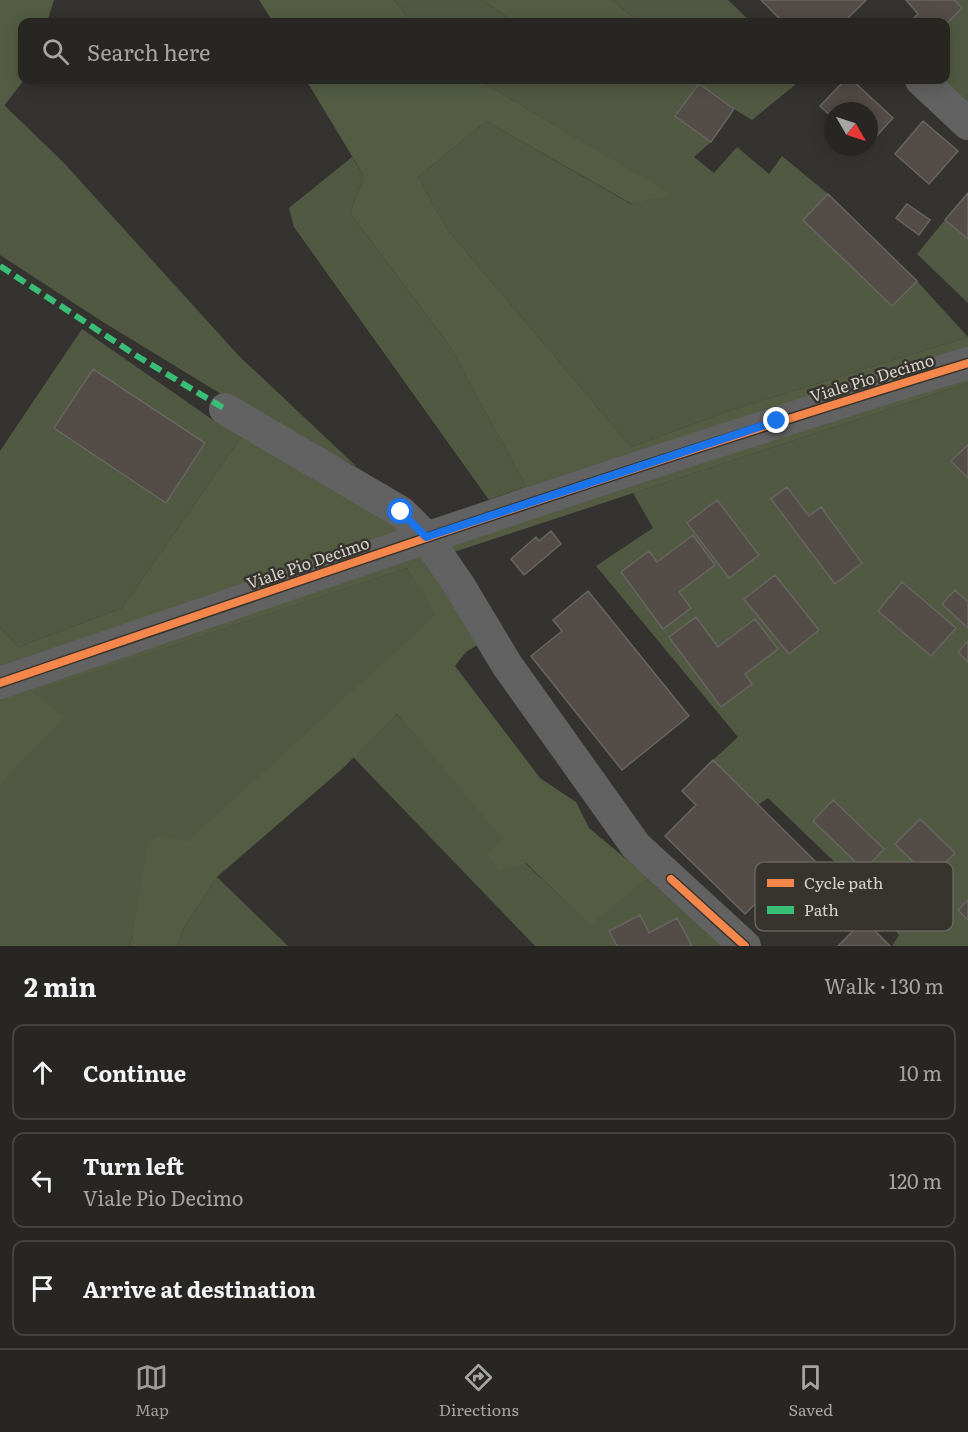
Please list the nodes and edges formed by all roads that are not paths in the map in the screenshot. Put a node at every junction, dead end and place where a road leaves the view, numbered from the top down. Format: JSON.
{"nodes":[{"id":1,"x":925,"y":84,"type":"edge"},
{"id":2,"x":968,"y":124,"type":"edge"},
{"id":3,"x":968,"y":363,"type":"edge"},
{"id":4,"x":225,"y":409,"type":"dead end"},
{"id":5,"x":426,"y":537,"type":"junction"},
{"id":6,"x":0,"y":683,"type":"edge"},
{"id":7,"x":745,"y":946,"type":"edge"}],
"edges":[{"from":1,"to":2,"type":"street"},
{"from":3,"to":5,"type":"street","name":"Viale Pio Decimo"},
{"from":4,"to":5,"type":"street"},
{"from":5,"to":6,"type":"street","name":"Viale Pio Decimo"},
{"from":5,"to":7,"type":"street"}]}
